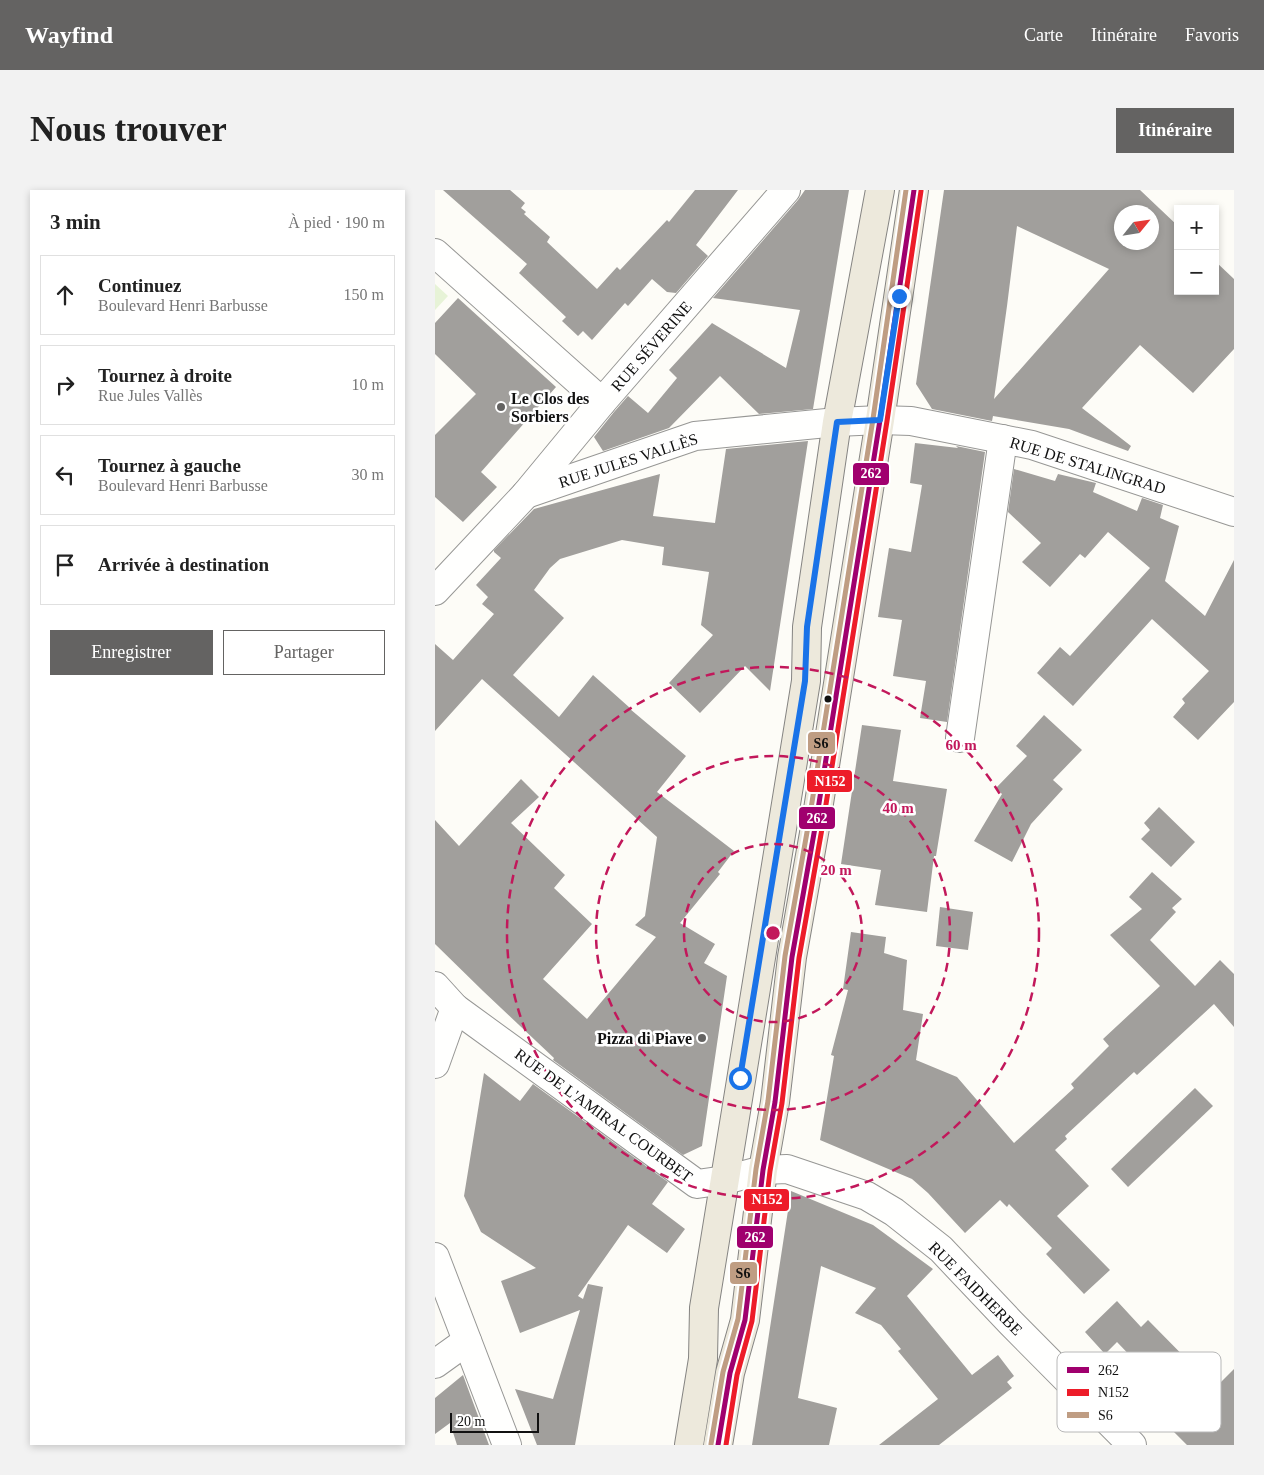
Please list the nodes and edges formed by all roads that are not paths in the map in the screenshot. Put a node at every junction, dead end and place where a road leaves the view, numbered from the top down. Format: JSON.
{"nodes":[{"id":1,"x":786,"y":190,"type":"edge"},
{"id":2,"x":880,"y":190,"type":"edge"},
{"id":3,"x":915,"y":190,"type":"edge"},
{"id":4,"x":435,"y":254,"type":"edge"},
{"id":5,"x":602,"y":402,"type":"junction"},
{"id":6,"x":880,"y":420,"type":"junction"},
{"id":7,"x":837,"y":422,"type":"junction"},
{"id":8,"x":1003,"y":439,"type":"junction"},
{"id":9,"x":526,"y":494,"type":"junction"},
{"id":10,"x":1234,"y":512,"type":"edge"},
{"id":11,"x":435,"y":591,"type":"edge"},
{"id":12,"x":960,"y":738,"type":"dead end"},
{"id":13,"x":435,"y":986,"type":"edge"},
{"id":14,"x":455,"y":1008,"type":"junction"},
{"id":15,"x":435,"y":1064,"type":"edge"},
{"id":16,"x":763,"y":1170,"type":"junction"},
{"id":17,"x":725,"y":1180,"type":"junction"},
{"id":18,"x":435,"y":1257,"type":"edge"},
{"id":19,"x":467,"y":1341,"type":"junction"},
{"id":20,"x":435,"y":1364,"type":"edge"},
{"id":21,"x":1057,"y":1369,"type":"edge"},
{"id":22,"x":1119,"y":1432,"type":"edge"},
{"id":23,"x":507,"y":1445,"type":"edge"},
{"id":24,"x":689,"y":1445,"type":"edge"},
{"id":25,"x":718,"y":1445,"type":"edge"},
{"id":26,"x":1132,"y":1445,"type":"edge"}],
"edges":[{"from":1,"to":5,"type":"street","name":"RUE SÉVERINE"},
{"from":2,"to":7,"type":"main road"},
{"from":3,"to":6,"type":"main road"},
{"from":4,"to":5,"type":"street"},
{"from":5,"to":9,"type":"street","name":"RUE SÉVERINE"},
{"from":6,"to":7,"type":"street","name":"RUE JULES VALLÈS"},
{"from":6,"to":8,"type":"street","name":"RUE DE STALINGRAD"},
{"from":6,"to":16,"type":"main road"},
{"from":7,"to":9,"type":"street","name":"RUE JULES VALLÈS"},
{"from":7,"to":17,"type":"main road"},
{"from":8,"to":10,"type":"street","name":"RUE DE STALINGRAD"},
{"from":8,"to":12,"type":"street"},
{"from":9,"to":11,"type":"street","name":"RUE SÉVERINE"},
{"from":13,"to":14,"type":"street","name":"RUE DE L'AMIRAL COURBET"},
{"from":14,"to":15,"type":"street"},
{"from":14,"to":17,"type":"street","name":"RUE DE L'AMIRAL COURBET"},
{"from":16,"to":17,"type":"street","name":"RUE DE L'AMIRAL COURBET"},
{"from":16,"to":21,"type":"street","name":"RUE FAIDHERBE"},
{"from":16,"to":25,"type":"main road"},
{"from":17,"to":24,"type":"main road"},
{"from":18,"to":19,"type":"street"},
{"from":19,"to":20,"type":"street"},
{"from":19,"to":23,"type":"street"},
{"from":22,"to":26,"type":"street","name":"RUE FAIDHERBE"}]}
